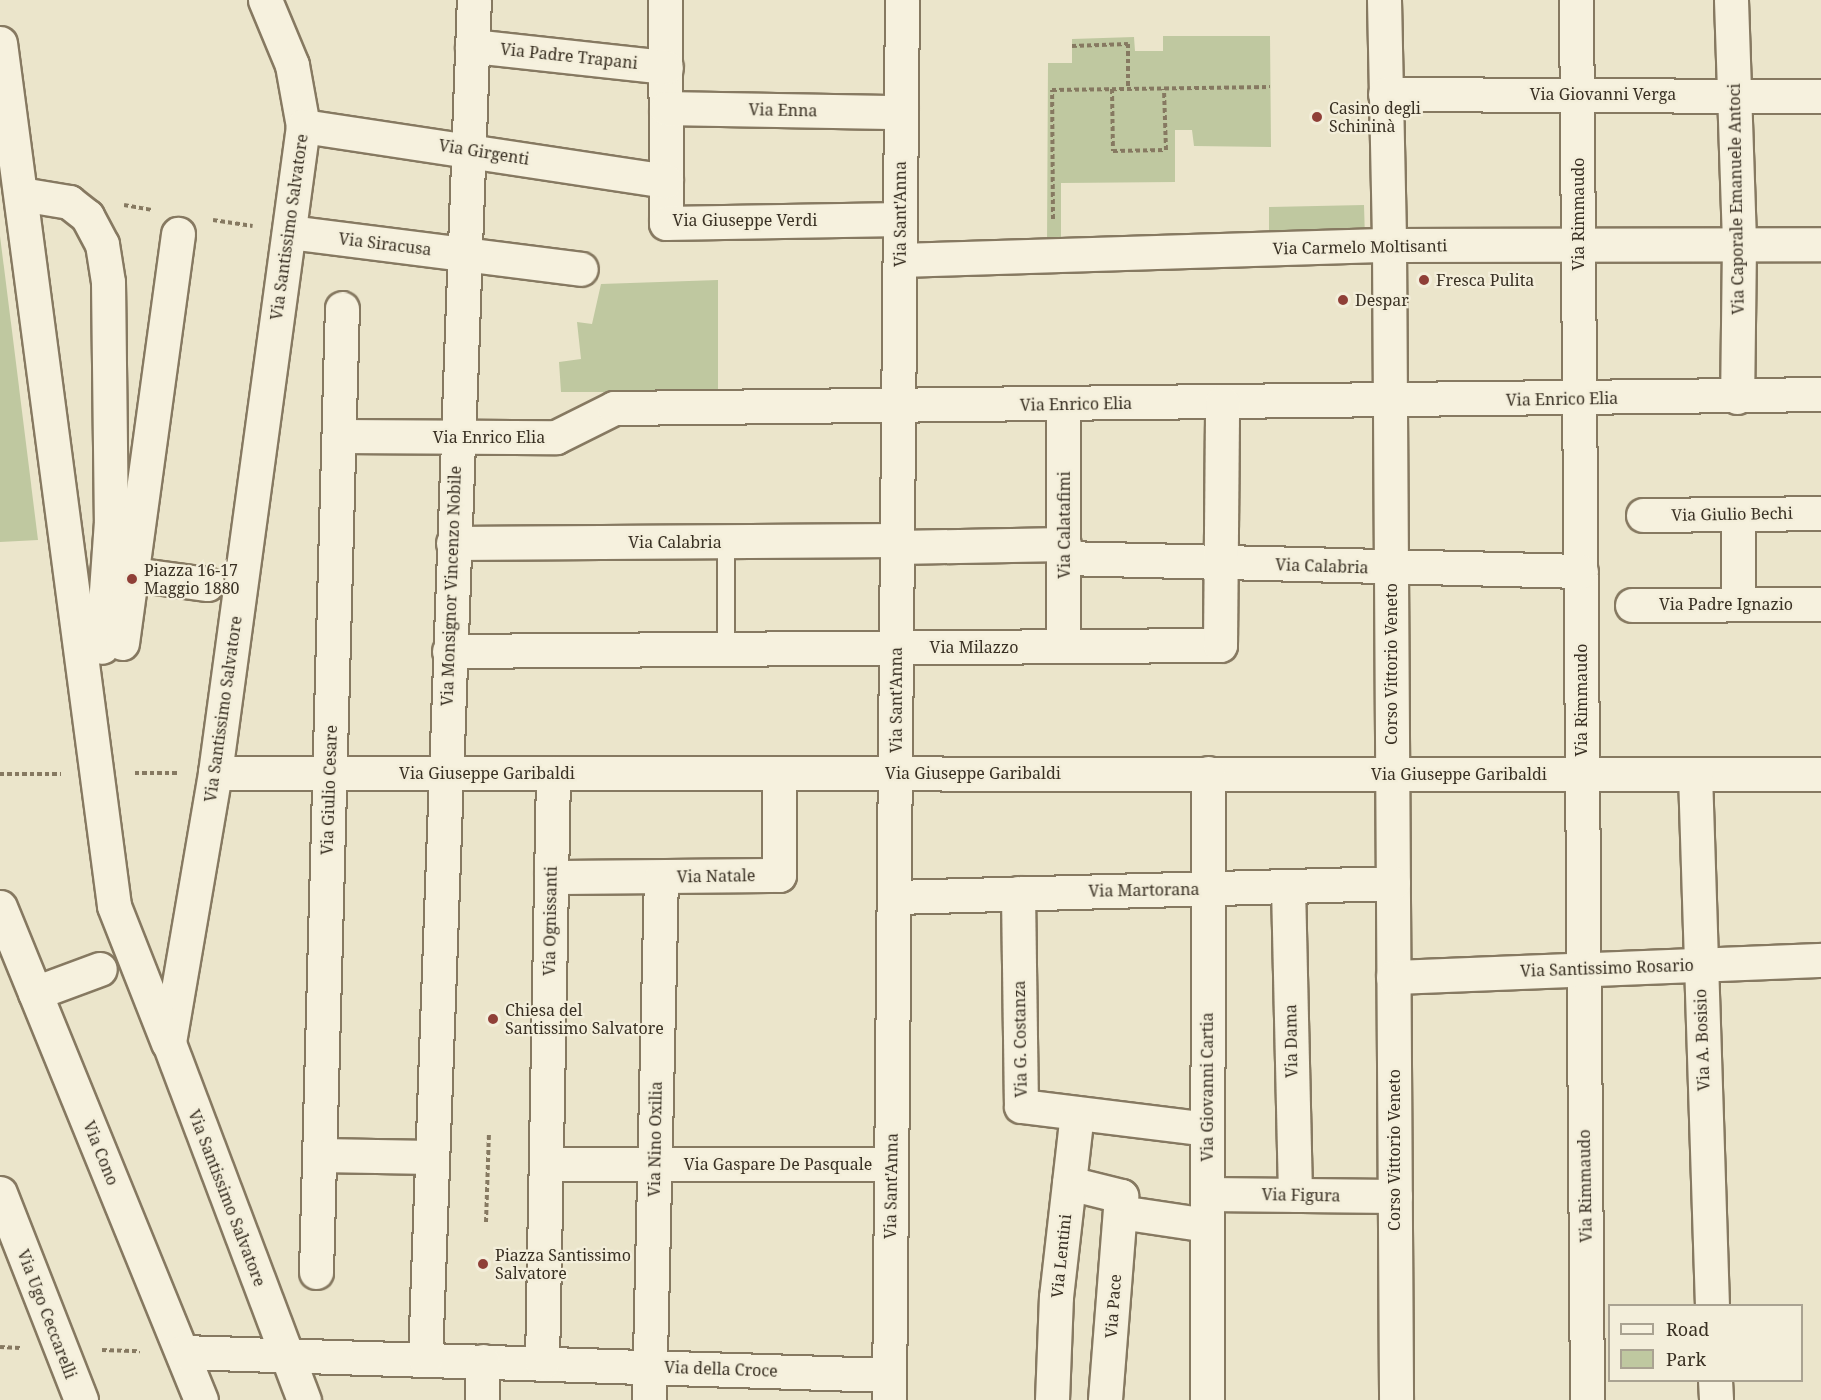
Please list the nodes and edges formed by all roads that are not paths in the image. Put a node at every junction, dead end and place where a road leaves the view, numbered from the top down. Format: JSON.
{"nodes":[{"id":1,"x":265,"y":0,"type":"edge"},
{"id":2,"x":474,"y":0,"type":"edge"},
{"id":3,"x":665,"y":0,"type":"edge"},
{"id":4,"x":902,"y":0,"type":"edge"},
{"id":5,"x":1384,"y":0,"type":"edge"},
{"id":6,"x":1576,"y":0,"type":"edge"},
{"id":7,"x":1731,"y":0,"type":"edge"},
{"id":8,"x":0,"y":43,"type":"edge"},
{"id":9,"x":472,"y":46,"type":"junction"},
{"id":10,"x":666,"y":67,"type":"junction"},
{"id":11,"x":1578,"y":93,"type":"junction"},
{"id":12,"x":1385,"y":94,"type":"junction"},
{"id":13,"x":1735,"y":94,"type":"junction"},
{"id":14,"x":1821,"y":96,"type":"edge"},
{"id":15,"x":666,"y":108,"type":"junction"},
{"id":16,"x":901,"y":112,"type":"junction"},
{"id":17,"x":303,"y":126,"type":"junction"},
{"id":18,"x":468,"y":150,"type":"junction"},
{"id":19,"x":666,"y":181,"type":"junction"},
{"id":20,"x":20,"y":186,"type":"junction"},
{"id":21,"x":900,"y":219,"type":"junction"},
{"id":22,"x":180,"y":222,"type":"road end"},
{"id":23,"x":289,"y":232,"type":"junction"},
{"id":24,"x":1739,"y":243,"type":"junction"},
{"id":25,"x":1821,"y":244,"type":"edge"},
{"id":26,"x":1389,"y":245,"type":"junction"},
{"id":27,"x":1577,"y":246,"type":"junction"},
{"id":28,"x":464,"y":254,"type":"junction"},
{"id":29,"x":900,"y":260,"type":"junction"},
{"id":30,"x":581,"y":269,"type":"dead end"},
{"id":31,"x":342,"y":308,"type":"dead end"},
{"id":32,"x":1821,"y":394,"type":"edge"},
{"id":33,"x":1737,"y":397,"type":"junction"},
{"id":34,"x":1581,"y":399,"type":"junction"},
{"id":35,"x":1389,"y":401,"type":"junction"},
{"id":36,"x":1222,"y":402,"type":"junction"},
{"id":37,"x":1064,"y":404,"type":"junction"},
{"id":38,"x":898,"y":406,"type":"junction"},
{"id":39,"x":339,"y":436,"type":"junction"},
{"id":40,"x":457,"y":437,"type":"junction"},
{"id":41,"x":1821,"y":513,"type":"edge"},
{"id":42,"x":1642,"y":515,"type":"dead end"},
{"id":43,"x":1738,"y":515,"type":"junction"},
{"id":44,"x":726,"y":541,"type":"junction"},
{"id":45,"x":453,"y":543,"type":"junction"},
{"id":46,"x":897,"y":544,"type":"junction"},
{"id":47,"x":1064,"y":551,"type":"junction"},
{"id":48,"x":1220,"y":562,"type":"junction"},
{"id":49,"x":1390,"y":568,"type":"junction"},
{"id":50,"x":1581,"y":571,"type":"junction"},
{"id":51,"x":133,"y":574,"type":"junction"},
{"id":52,"x":207,"y":584,"type":"dead end"},
{"id":53,"x":1738,"y":604,"type":"junction"},
{"id":54,"x":1821,"y":604,"type":"edge"},
{"id":55,"x":1632,"y":605,"type":"dead end"},
{"id":56,"x":1063,"y":646,"type":"junction"},
{"id":57,"x":92,"y":648,"type":"junction"},
{"id":58,"x":897,"y":648,"type":"junction"},
{"id":59,"x":726,"y":649,"type":"junction"},
{"id":60,"x":448,"y":651,"type":"junction"},
{"id":61,"x":215,"y":773,"type":"junction"},
{"id":62,"x":329,"y":773,"type":"junction"},
{"id":63,"x":444,"y":773,"type":"junction"},
{"id":64,"x":553,"y":773,"type":"junction"},
{"id":65,"x":779,"y":773,"type":"junction"},
{"id":66,"x":896,"y":773,"type":"junction"},
{"id":67,"x":1208,"y":773,"type":"junction"},
{"id":68,"x":1392,"y":774,"type":"junction"},
{"id":69,"x":1581,"y":774,"type":"junction"},
{"id":70,"x":1695,"y":774,"type":"junction"},
{"id":71,"x":1821,"y":774,"type":"edge"},
{"id":72,"x":550,"y":877,"type":"junction"},
{"id":73,"x":661,"y":877,"type":"junction"},
{"id":74,"x":1393,"y":883,"type":"junction"},
{"id":75,"x":1288,"y":886,"type":"junction"},
{"id":76,"x":1208,"y":889,"type":"junction"},
{"id":77,"x":1018,"y":893,"type":"junction"},
{"id":78,"x":895,"y":897,"type":"junction"},
{"id":79,"x":0,"y":907,"type":"edge"},
{"id":80,"x":1821,"y":960,"type":"edge"},
{"id":81,"x":1700,"y":964,"type":"junction"},
{"id":82,"x":138,"y":968,"type":"junction"},
{"id":83,"x":100,"y":969,"type":"dead end"},
{"id":84,"x":1583,"y":970,"type":"junction"},
{"id":85,"x":181,"y":973,"type":"junction"},
{"id":86,"x":1393,"y":977,"type":"junction"},
{"id":87,"x":35,"y":993,"type":"junction"},
{"id":88,"x":169,"y":1044,"type":"junction"},
{"id":89,"x":1077,"y":1113,"type":"junction"},
{"id":90,"x":1207,"y":1129,"type":"junction"},
{"id":91,"x":426,"y":1150,"type":"junction"},
{"id":92,"x":320,"y":1155,"type":"junction"},
{"id":93,"x":549,"y":1157,"type":"junction"},
{"id":94,"x":654,"y":1164,"type":"junction"},
{"id":95,"x":891,"y":1164,"type":"junction"},
{"id":96,"x":1069,"y":1183,"type":"junction"},
{"id":97,"x":0,"y":1194,"type":"edge"},
{"id":98,"x":1295,"y":1195,"type":"junction"},
{"id":99,"x":1395,"y":1196,"type":"junction"},
{"id":100,"x":1207,"y":1210,"type":"junction"},
{"id":101,"x":1120,"y":1212,"type":"junction"},
{"id":102,"x":316,"y":1272,"type":"dead end"},
{"id":103,"x":1712,"y":1304,"type":"edge"},
{"id":104,"x":183,"y":1352,"type":"junction"},
{"id":105,"x":286,"y":1355,"type":"junction"},
{"id":106,"x":417,"y":1359,"type":"junction"},
{"id":107,"x":483,"y":1361,"type":"junction"},
{"id":108,"x":547,"y":1363,"type":"junction"},
{"id":109,"x":650,"y":1367,"type":"junction"},
{"id":110,"x":1715,"y":1382,"type":"edge"},
{"id":111,"x":889,"y":1387,"type":"edge"},
{"id":112,"x":81,"y":1400,"type":"edge"},
{"id":113,"x":201,"y":1400,"type":"edge"},
{"id":114,"x":304,"y":1400,"type":"edge"},
{"id":115,"x":482,"y":1400,"type":"edge"},
{"id":116,"x":649,"y":1400,"type":"edge"},
{"id":117,"x":1052,"y":1400,"type":"edge"},
{"id":118,"x":1106,"y":1400,"type":"edge"},
{"id":119,"x":1207,"y":1400,"type":"edge"},
{"id":120,"x":1396,"y":1400,"type":"edge"},
{"id":121,"x":1587,"y":1400,"type":"edge"},
{"id":122,"x":1716,"y":1400,"type":"edge"}],
"edges":[{"from":1,"to":17,"type":"street","name":"Via Santissimo Salvatore"},
{"from":2,"to":9,"type":"street","name":"Via Monsignor Vincenzo Nobile"},
{"from":3,"to":10,"type":"street","name":"Via Giuseppe Verdi"},
{"from":4,"to":16,"type":"street","name":"Via Sant'Anna"},
{"from":5,"to":12,"type":"street","name":"Corso Vittorio Veneto"},
{"from":6,"to":11,"type":"street","name":"Via Rimmaudo"},
{"from":7,"to":13,"type":"street","name":"Via Caporale Emanuele Antoci"},
{"from":8,"to":20,"type":"street"},
{"from":9,"to":10,"type":"street","name":"Via Padre Trapani"},
{"from":9,"to":18,"type":"street","name":"Via Monsignor Vincenzo Nobile"},
{"from":10,"to":15,"type":"street","name":"Via Giuseppe Verdi"},
{"from":11,"to":12,"type":"street","name":"Via Giovanni Verga"},
{"from":11,"to":13,"type":"street","name":"Via Giovanni Verga"},
{"from":11,"to":27,"type":"street","name":"Via Rimmaudo"},
{"from":12,"to":26,"type":"street","name":"Corso Vittorio Veneto"},
{"from":13,"to":14,"type":"street","name":"Via Giovanni Verga"},
{"from":13,"to":24,"type":"street","name":"Via Caporale Emanuele Antoci"},
{"from":15,"to":16,"type":"street","name":"Via Enna"},
{"from":15,"to":19,"type":"street","name":"Via Giuseppe Verdi"},
{"from":16,"to":21,"type":"street","name":"Via Sant'Anna"},
{"from":17,"to":18,"type":"street","name":"Via Girgenti"},
{"from":17,"to":23,"type":"street","name":"Via Santissimo Salvatore"},
{"from":18,"to":19,"type":"street","name":"Via Girgenti"},
{"from":18,"to":28,"type":"street","name":"Via Monsignor Vincenzo Nobile"},
{"from":19,"to":21,"type":"street","name":"Via Giuseppe Verdi"},
{"from":20,"to":57,"type":"street"},
{"from":20,"to":57,"type":"street"},
{"from":21,"to":29,"type":"street","name":"Via Sant'Anna"},
{"from":22,"to":51,"type":"street"},
{"from":23,"to":28,"type":"street","name":"Via Siracusa"},
{"from":23,"to":61,"type":"street","name":"Via Santissimo Salvatore"},
{"from":24,"to":25,"type":"street","name":"Via Carmelo Moltisanti"},
{"from":24,"to":27,"type":"street","name":"Via Carmelo Moltisanti"},
{"from":24,"to":33,"type":"street","name":"Via Caporale Emanuele Antoci"},
{"from":26,"to":27,"type":"street","name":"Via Carmelo Moltisanti"},
{"from":26,"to":29,"type":"street","name":"Via Carmelo Moltisanti"},
{"from":26,"to":35,"type":"street","name":"Corso Vittorio Veneto"},
{"from":27,"to":34,"type":"street","name":"Via Rimmaudo"},
{"from":28,"to":30,"type":"street","name":"Via Siracusa"},
{"from":28,"to":40,"type":"street","name":"Via Monsignor Vincenzo Nobile"},
{"from":29,"to":38,"type":"street","name":"Via Sant'Anna"},
{"from":31,"to":39,"type":"street","name":"Via Giulio Cesare"},
{"from":32,"to":33,"type":"street","name":"Via Enrico Elia"},
{"from":33,"to":34,"type":"street","name":"Via Enrico Elia"},
{"from":34,"to":35,"type":"street","name":"Via Enrico Elia"},
{"from":34,"to":50,"type":"street","name":"Via Rimmaudo"},
{"from":35,"to":36,"type":"street","name":"Via Enrico Elia"},
{"from":35,"to":49,"type":"street","name":"Corso Vittorio Veneto"},
{"from":36,"to":37,"type":"street","name":"Via Enrico Elia"},
{"from":36,"to":48,"type":"street","name":"Via Milazzo"},
{"from":37,"to":38,"type":"street","name":"Via Enrico Elia"},
{"from":37,"to":47,"type":"street","name":"Via Calatafimi"},
{"from":38,"to":40,"type":"street","name":"Via Enrico Elia"},
{"from":38,"to":46,"type":"street","name":"Via Sant'Anna"},
{"from":39,"to":40,"type":"street","name":"Via Enrico Elia"},
{"from":39,"to":62,"type":"street","name":"Via Giulio Cesare"},
{"from":40,"to":45,"type":"street","name":"Via Monsignor Vincenzo Nobile"},
{"from":41,"to":43,"type":"street","name":"Via Giulio Bechi"},
{"from":42,"to":43,"type":"street","name":"Via Giulio Bechi"},
{"from":43,"to":53,"type":"street"},
{"from":44,"to":45,"type":"street","name":"Via Calabria"},
{"from":44,"to":46,"type":"street","name":"Via Calabria"},
{"from":44,"to":59,"type":"lane"},
{"from":45,"to":60,"type":"street","name":"Via Monsignor Vincenzo Nobile"},
{"from":46,"to":47,"type":"street","name":"Via Calabria"},
{"from":46,"to":58,"type":"street","name":"Via Sant'Anna"},
{"from":47,"to":48,"type":"street","name":"Via Calabria"},
{"from":47,"to":56,"type":"street","name":"Via Calatafimi"},
{"from":48,"to":49,"type":"street","name":"Via Calabria"},
{"from":48,"to":56,"type":"street","name":"Via Milazzo"},
{"from":49,"to":50,"type":"street","name":"Via Calabria"},
{"from":49,"to":68,"type":"street","name":"Corso Vittorio Veneto"},
{"from":50,"to":69,"type":"street","name":"Via Rimmaudo"},
{"from":51,"to":52,"type":"street"},
{"from":51,"to":57,"type":"street"},
{"from":53,"to":54,"type":"street","name":"Via Padre Ignazio"},
{"from":53,"to":55,"type":"street","name":"Via Padre Ignazio"},
{"from":56,"to":58,"type":"street","name":"Via Milazzo"},
{"from":57,"to":82,"type":"street"},
{"from":58,"to":59,"type":"street","name":"Via Milazzo"},
{"from":58,"to":66,"type":"street","name":"Via Sant'Anna"},
{"from":59,"to":60,"type":"street","name":"Via Milazzo"},
{"from":60,"to":63,"type":"street","name":"Via Monsignor Vincenzo Nobile"},
{"from":61,"to":62,"type":"street","name":"Via Giuseppe Garibaldi"},
{"from":61,"to":85,"type":"street","name":"Via Santissimo Salvatore"},
{"from":62,"to":63,"type":"street","name":"Via Giuseppe Garibaldi"},
{"from":62,"to":92,"type":"street","name":"Via Giulio Cesare"},
{"from":63,"to":64,"type":"street","name":"Via Giuseppe Garibaldi"},
{"from":63,"to":91,"type":"street","name":"Via Monsignor Vincenzo Nobile"},
{"from":64,"to":65,"type":"street","name":"Via Giuseppe Garibaldi"},
{"from":64,"to":72,"type":"street","name":"Via Ognissanti"},
{"from":65,"to":66,"type":"street","name":"Via Giuseppe Garibaldi"},
{"from":65,"to":73,"type":"street","name":"Via Natale"},
{"from":66,"to":67,"type":"street","name":"Via Giuseppe Garibaldi"},
{"from":66,"to":78,"type":"street","name":"Via Sant'Anna"},
{"from":67,"to":68,"type":"street","name":"Via Giuseppe Garibaldi"},
{"from":67,"to":76,"type":"street","name":"Via Giovanni Cartia"},
{"from":68,"to":69,"type":"street","name":"Via Giuseppe Garibaldi"},
{"from":68,"to":74,"type":"street","name":"Corso Vittorio Veneto"},
{"from":69,"to":70,"type":"street","name":"Via Giuseppe Garibaldi"},
{"from":69,"to":84,"type":"street","name":"Via Rimmaudo"},
{"from":70,"to":71,"type":"street","name":"Via Giuseppe Garibaldi"},
{"from":70,"to":81,"type":"street","name":"Via A. Bosisio"},
{"from":72,"to":73,"type":"street","name":"Via Natale"},
{"from":72,"to":93,"type":"street","name":"Via Ognissanti"},
{"from":73,"to":94,"type":"street","name":"Via Nino Oxilia"},
{"from":74,"to":75,"type":"street","name":"Via Martorana"},
{"from":74,"to":86,"type":"street","name":"Corso Vittorio Veneto"},
{"from":75,"to":76,"type":"street","name":"Via Martorana"},
{"from":75,"to":98,"type":"street","name":"Via Dama"},
{"from":76,"to":77,"type":"street","name":"Via Martorana"},
{"from":76,"to":90,"type":"street","name":"Via Giovanni Cartia"},
{"from":77,"to":78,"type":"street","name":"Via Martorana"},
{"from":77,"to":89,"type":"street","name":"Via G. Costanza"},
{"from":78,"to":95,"type":"street","name":"Via Sant'Anna"},
{"from":79,"to":87,"type":"street","name":"Via Cono"},
{"from":80,"to":81,"type":"street","name":"Via Santissimo Rosario"},
{"from":81,"to":84,"type":"street","name":"Via Santissimo Rosario"},
{"from":81,"to":103,"type":"street","name":"Via A. Bosisio"},
{"from":82,"to":85,"type":"street"},
{"from":82,"to":88,"type":"street"},
{"from":83,"to":87,"type":"street"},
{"from":84,"to":86,"type":"street","name":"Via Santissimo Rosario"},
{"from":84,"to":121,"type":"street","name":"Via Rimmaudo"},
{"from":85,"to":88,"type":"street","name":"Via Santissimo Salvatore"},
{"from":86,"to":99,"type":"street","name":"Corso Vittorio Veneto"},
{"from":87,"to":104,"type":"street","name":"Via Cono"},
{"from":88,"to":105,"type":"street","name":"Via Santissimo Salvatore"},
{"from":89,"to":90,"type":"street","name":"Via G. Costanza"},
{"from":89,"to":96,"type":"street","name":"Via Lentini"},
{"from":90,"to":100,"type":"street","name":"Via Giovanni Cartia"},
{"from":91,"to":92,"type":"street"},
{"from":91,"to":106,"type":"street","name":"Via Monsignor Vincenzo Nobile"},
{"from":92,"to":102,"type":"street","name":"Via Giulio Cesare"},
{"from":93,"to":94,"type":"street","name":"Via Gaspare De Pasquale"},
{"from":93,"to":108,"type":"street","name":"Via Ognissanti"},
{"from":94,"to":95,"type":"street","name":"Via Gaspare De Pasquale"},
{"from":94,"to":109,"type":"street","name":"Via Nino Oxilia"},
{"from":95,"to":111,"type":"street","name":"Via Sant'Anna"},
{"from":96,"to":101,"type":"street"},
{"from":96,"to":117,"type":"street","name":"Via Lentini"},
{"from":97,"to":112,"type":"street","name":"Via Ugo Ceccarelli"},
{"from":98,"to":99,"type":"street","name":"Via Figura"},
{"from":98,"to":100,"type":"street","name":"Via Figura"},
{"from":99,"to":120,"type":"street","name":"Corso Vittorio Veneto"},
{"from":100,"to":101,"type":"street"},
{"from":100,"to":119,"type":"street","name":"Via Giovanni Cartia"},
{"from":101,"to":118,"type":"street","name":"Via Pace"},
{"from":104,"to":105,"type":"street"},
{"from":104,"to":113,"type":"street","name":"Via Cono"},
{"from":105,"to":106,"type":"street"},
{"from":105,"to":114,"type":"street","name":"Via Santissimo Salvatore"},
{"from":106,"to":107,"type":"street","name":"Via della Croce"},
{"from":107,"to":108,"type":"street","name":"Via della Croce"},
{"from":107,"to":115,"type":"street"},
{"from":108,"to":109,"type":"street","name":"Via della Croce"},
{"from":109,"to":111,"type":"street","name":"Via della Croce"},
{"from":109,"to":116,"type":"street","name":"Via Nino Oxilia"},
{"from":110,"to":122,"type":"street"}]}
